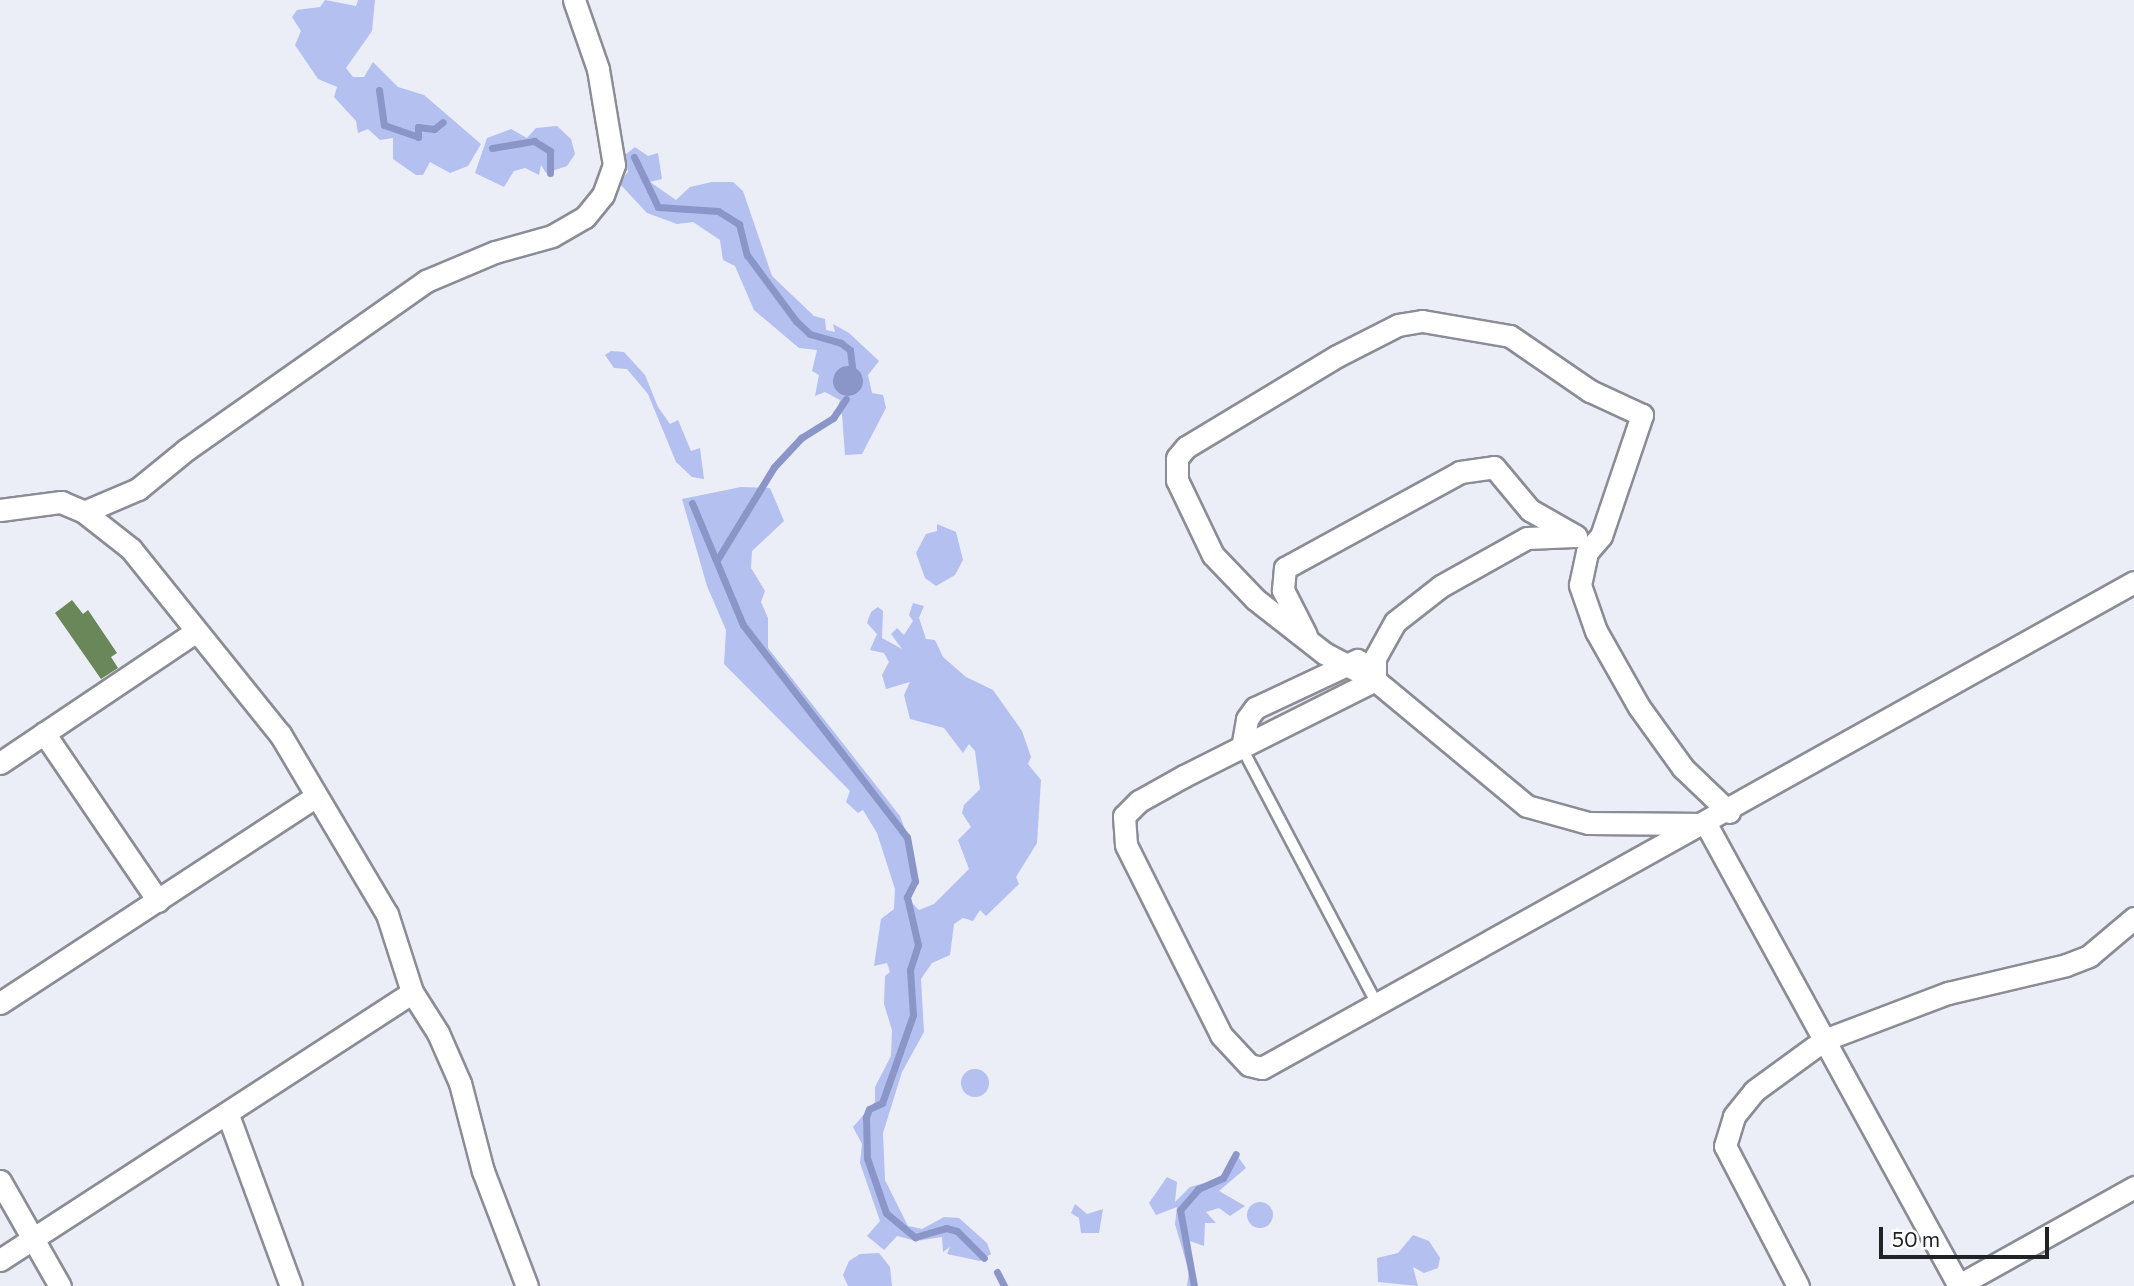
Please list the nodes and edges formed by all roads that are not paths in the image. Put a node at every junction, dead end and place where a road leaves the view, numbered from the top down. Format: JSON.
{"nodes":[{"id":1,"x":574,"y":0,"type":"edge"},
{"id":2,"x":0,"y":510,"type":"edge"},
{"id":3,"x":84,"y":512,"type":"junction"},
{"id":4,"x":1576,"y":536,"type":"junction"},
{"id":5,"x":1601,"y":536,"type":"junction"},
{"id":6,"x":2134,"y":582,"type":"edge"},
{"id":7,"x":195,"y":632,"type":"junction"},
{"id":8,"x":1309,"y":640,"type":"junction"},
{"id":9,"x":1380,"y":643,"type":"junction"},
{"id":10,"x":1349,"y":664,"type":"junction"},
{"id":11,"x":1375,"y":680,"type":"junction"},
{"id":12,"x":44,"y":733,"type":"junction"},
{"id":13,"x":1242,"y":748,"type":"junction"},
{"id":14,"x":0,"y":763,"type":"edge"},
{"id":15,"x":313,"y":798,"type":"junction"},
{"id":16,"x":1729,"y":812,"type":"junction"},
{"id":17,"x":1706,"y":824,"type":"junction"},
{"id":18,"x":158,"y":901,"type":"junction"},
{"id":19,"x":2134,"y":918,"type":"edge"},
{"id":20,"x":412,"y":992,"type":"junction"},
{"id":21,"x":1376,"y":1002,"type":"junction"},
{"id":22,"x":0,"y":1003,"type":"edge"},
{"id":23,"x":1824,"y":1040,"type":"junction"},
{"id":24,"x":228,"y":1115,"type":"junction"},
{"id":25,"x":0,"y":1181,"type":"edge"},
{"id":26,"x":2134,"y":1187,"type":"edge"},
{"id":27,"x":34,"y":1238,"type":"junction"},
{"id":28,"x":0,"y":1260,"type":"edge"},
{"id":29,"x":60,"y":1286,"type":"edge"},
{"id":30,"x":292,"y":1286,"type":"edge"},
{"id":31,"x":527,"y":1286,"type":"edge"},
{"id":32,"x":1798,"y":1286,"type":"edge"},
{"id":33,"x":1959,"y":1286,"type":"edge"}],
"edges":[{"from":1,"to":3,"type":"street"},
{"from":2,"to":3,"type":"street"},
{"from":3,"to":7,"type":"street"},
{"from":4,"to":5,"type":"street"},
{"from":4,"to":8,"type":"street"},
{"from":4,"to":9,"type":"street"},
{"from":5,"to":8,"type":"street"},
{"from":5,"to":16,"type":"street"},
{"from":6,"to":16,"type":"street"},
{"from":7,"to":12,"type":"street"},
{"from":7,"to":15,"type":"street"},
{"from":8,"to":10,"type":"street"},
{"from":9,"to":10,"type":"street"},
{"from":9,"to":11,"type":"street"},
{"from":10,"to":11,"type":"street"},
{"from":10,"to":13,"type":"street"},
{"from":11,"to":13,"type":"street"},
{"from":11,"to":17,"type":"street"},
{"from":12,"to":14,"type":"street"},
{"from":12,"to":18,"type":"street"},
{"from":13,"to":21,"type":"lane"},
{"from":13,"to":21,"type":"street"},
{"from":15,"to":18,"type":"street"},
{"from":15,"to":20,"type":"street"},
{"from":16,"to":17,"type":"street"},
{"from":17,"to":21,"type":"street"},
{"from":17,"to":23,"type":"street"},
{"from":18,"to":22,"type":"street"},
{"from":19,"to":23,"type":"street"},
{"from":20,"to":24,"type":"street"},
{"from":20,"to":31,"type":"street"},
{"from":23,"to":32,"type":"street"},
{"from":23,"to":33,"type":"street"},
{"from":24,"to":27,"type":"street"},
{"from":24,"to":30,"type":"street"},
{"from":25,"to":27,"type":"street"},
{"from":26,"to":33,"type":"street"},
{"from":27,"to":28,"type":"street"},
{"from":27,"to":29,"type":"street"}]}
